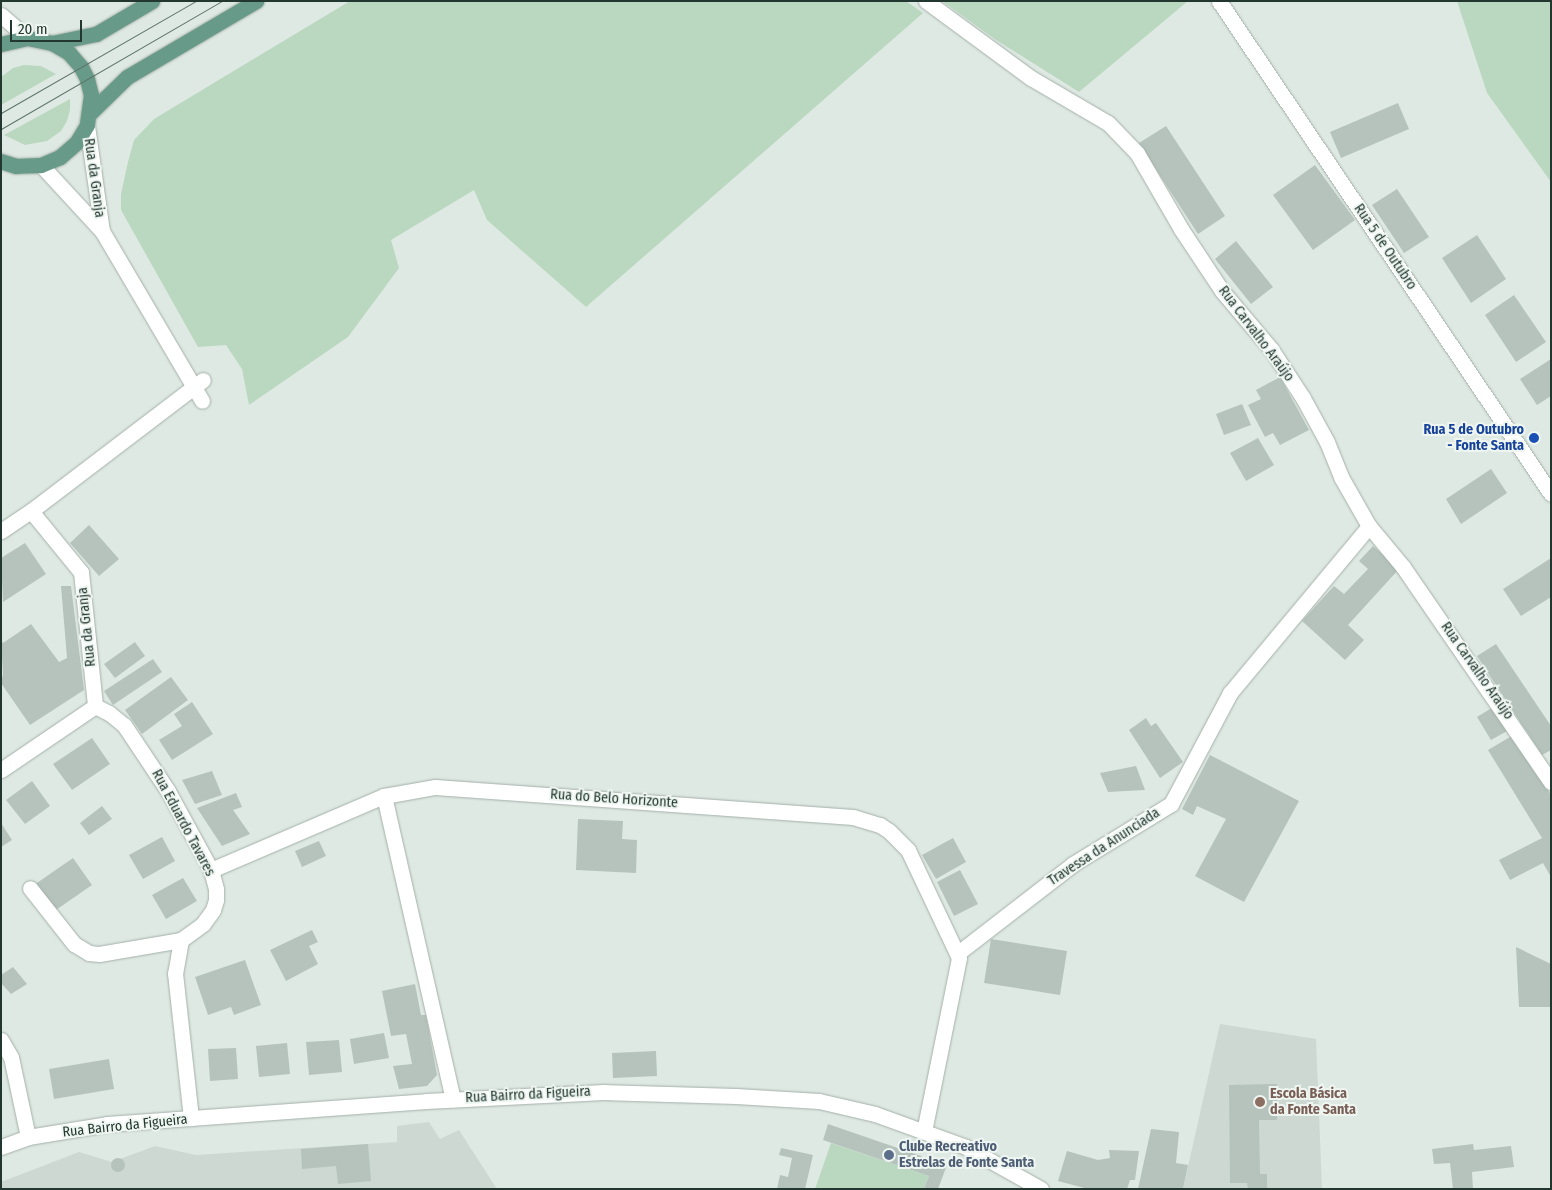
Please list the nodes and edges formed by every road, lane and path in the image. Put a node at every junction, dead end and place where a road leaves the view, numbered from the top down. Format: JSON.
{"nodes":[{"id":1,"x":152,"y":1,"type":"edge"},
{"id":2,"x":256,"y":1,"type":"edge"},
{"id":3,"x":926,"y":1,"type":"edge"},
{"id":4,"x":1219,"y":1,"type":"edge"},
{"id":5,"x":1,"y":15,"type":"edge"},
{"id":6,"x":27,"y":38,"type":"junction"},
{"id":7,"x":52,"y":43,"type":"junction"},
{"id":8,"x":1,"y":44,"type":"edge"},
{"id":9,"x":89,"y":119,"type":"junction"},
{"id":10,"x":1,"y":161,"type":"edge"},
{"id":11,"x":41,"y":165,"type":"junction"},
{"id":12,"x":16,"y":166,"type":"junction"},
{"id":13,"x":1,"y":171,"type":"edge"},
{"id":14,"x":102,"y":231,"type":"junction"},
{"id":15,"x":199,"y":384,"type":"junction"},
{"id":16,"x":202,"y":401,"type":"dead end"},
{"id":17,"x":1551,"y":494,"type":"edge"},
{"id":18,"x":31,"y":512,"type":"junction"},
{"id":19,"x":1369,"y":526,"type":"junction"},
{"id":20,"x":1,"y":531,"type":"edge"},
{"id":21,"x":95,"y":706,"type":"junction"},
{"id":22,"x":1,"y":770,"type":"edge"},
{"id":23,"x":1551,"y":782,"type":"edge"},
{"id":24,"x":384,"y":796,"type":"junction"},
{"id":25,"x":211,"y":870,"type":"junction"},
{"id":26,"x":30,"y":888,"type":"dead end"},
{"id":27,"x":181,"y":940,"type":"junction"},
{"id":28,"x":958,"y":953,"type":"junction"},
{"id":29,"x":1,"y":1040,"type":"edge"},
{"id":30,"x":453,"y":1099,"type":"junction"},
{"id":31,"x":191,"y":1118,"type":"junction"},
{"id":32,"x":924,"y":1130,"type":"junction"},
{"id":33,"x":28,"y":1137,"type":"junction"},
{"id":34,"x":1,"y":1147,"type":"edge"},
{"id":35,"x":1041,"y":1189,"type":"edge"}],
"edges":[{"from":1,"to":7,"type":"main road"},
{"from":2,"to":9,"type":"main road"},
{"from":3,"to":19,"type":"street","name":"Rua Carvalho Araújo"},
{"from":4,"to":17,"type":"street","name":"Rua 5 de Outubro"},
{"from":5,"to":6,"type":"street"},
{"from":6,"to":7,"type":"main road"},
{"from":6,"to":8,"type":"main road"},
{"from":7,"to":9,"type":"main road"},
{"from":9,"to":11,"type":"main road"},
{"from":9,"to":14,"type":"street","name":"Rua da Granja"},
{"from":10,"to":12,"type":"main road"},
{"from":11,"to":12,"type":"main road"},
{"from":11,"to":14,"type":"street","name":"Rua da Granja"},
{"from":12,"to":13,"type":"main road"},
{"from":14,"to":15,"type":"street","name":"Rua da Granja"},
{"from":15,"to":16,"type":"street","name":"Rua da Granja"},
{"from":15,"to":18,"type":"street"},
{"from":18,"to":20,"type":"street"},
{"from":18,"to":21,"type":"street","name":"Rua da Granja"},
{"from":19,"to":23,"type":"street","name":"Rua Carvalho Araújo"},
{"from":19,"to":28,"type":"street","name":"Travessa da Anunciada"},
{"from":21,"to":22,"type":"street"},
{"from":21,"to":25,"type":"street","name":"Rua Eduardo Tavares"},
{"from":24,"to":25,"type":"street","name":"Rua do Belo Horizonte"},
{"from":24,"to":28,"type":"street","name":"Rua do Belo Horizonte"},
{"from":24,"to":30,"type":"street"},
{"from":25,"to":27,"type":"street","name":"Rua Eduardo Tavares"},
{"from":26,"to":27,"type":"street","name":"Rua Eduardo Tavares"},
{"from":27,"to":31,"type":"street"},
{"from":28,"to":32,"type":"street"},
{"from":29,"to":33,"type":"street"},
{"from":30,"to":31,"type":"street","name":"Rua Bairro da Figueira"},
{"from":30,"to":32,"type":"street","name":"Rua Bairro da Figueira"},
{"from":31,"to":33,"type":"street","name":"Rua Bairro da Figueira"},
{"from":32,"to":35,"type":"street","name":"Rua Bairro da Figueira"},
{"from":33,"to":34,"type":"street","name":"Rua Bairro da Figueira"}]}
